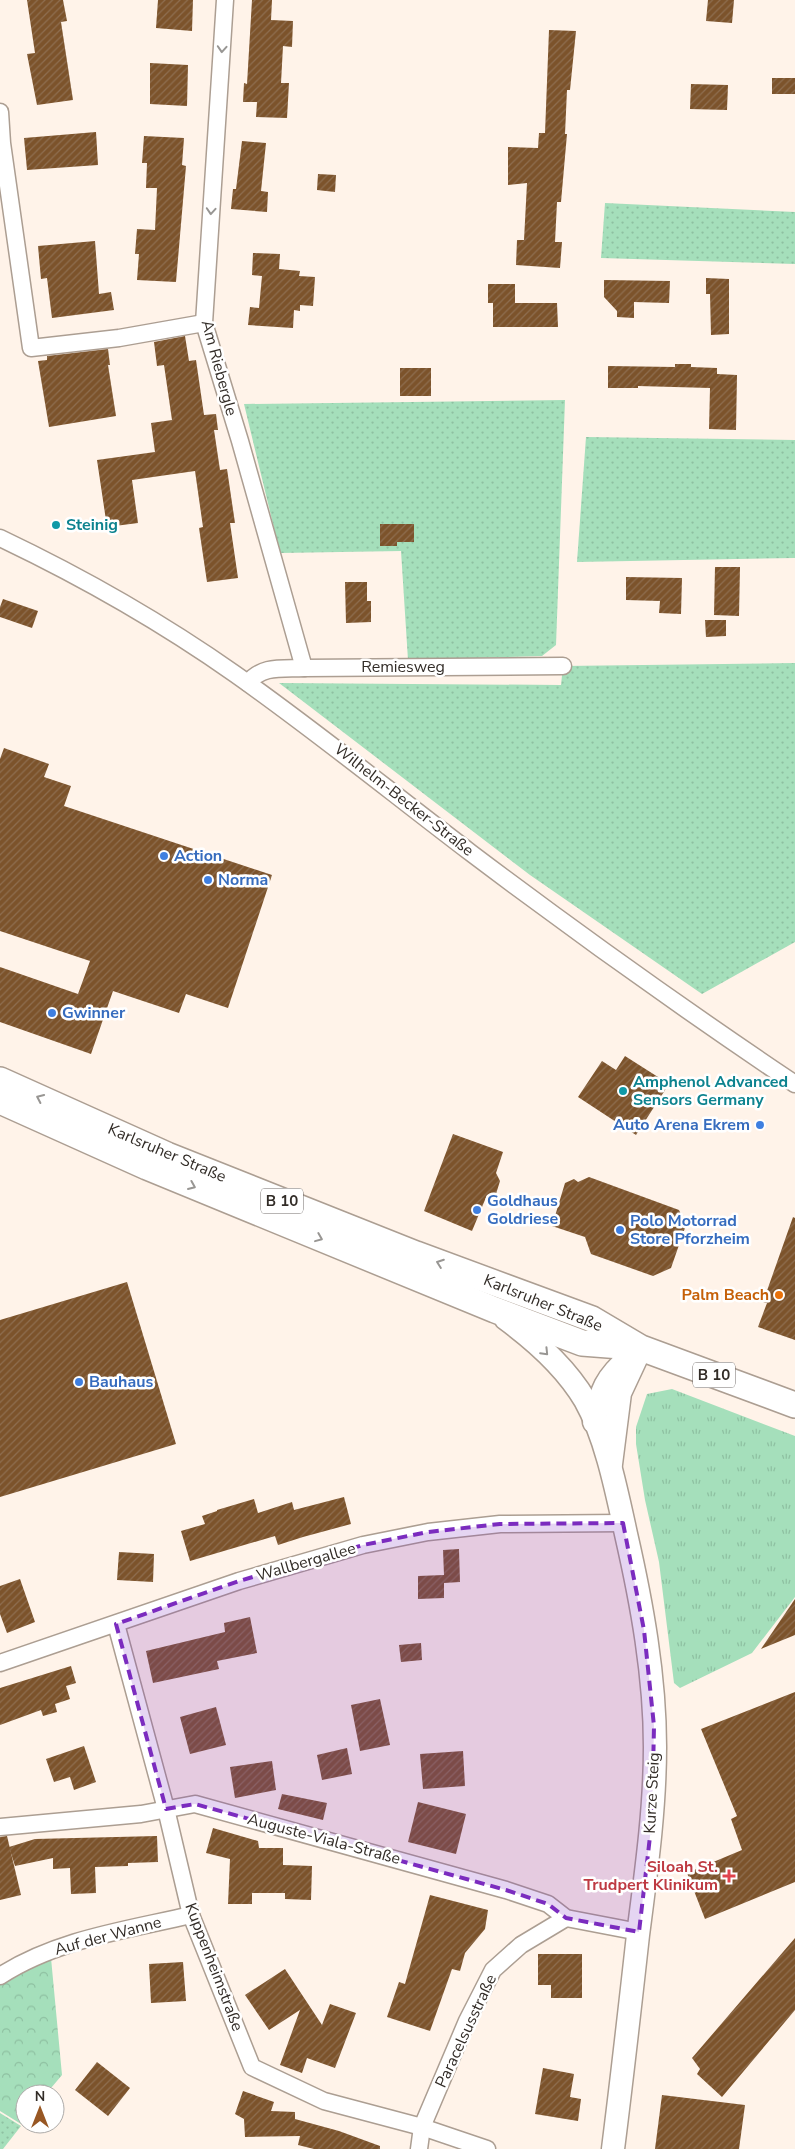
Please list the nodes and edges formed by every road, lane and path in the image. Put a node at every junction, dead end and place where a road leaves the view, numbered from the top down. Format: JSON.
{"nodes":[{"id":1,"x":225,"y":0,"type":"edge"},
{"id":2,"x":0,"y":112,"type":"edge"},
{"id":3,"x":204,"y":323,"type":"junction"},
{"id":4,"x":0,"y":538,"type":"edge"},
{"id":5,"x":563,"y":666,"type":"dead end"},
{"id":6,"x":304,"y":668,"type":"junction"},
{"id":7,"x":248,"y":683,"type":"junction"},
{"id":8,"x":0,"y":1080,"type":"edge"},
{"id":9,"x":795,"y":1084,"type":"edge"},
{"id":10,"x":0,"y":1101,"type":"edge"},
{"id":11,"x":0,"y":1119,"type":"edge"},
{"id":12,"x":122,"y":1156,"type":"junction"},
{"id":13,"x":495,"y":1310,"type":"junction"},
{"id":14,"x":641,"y":1348,"type":"junction"},
{"id":15,"x":795,"y":1404,"type":"edge"},
{"id":16,"x":594,"y":1422,"type":"junction"},
{"id":17,"x":611,"y":1469,"type":"junction"},
{"id":18,"x":624,"y":1523,"type":"junction"},
{"id":19,"x":116,"y":1624,"type":"junction"},
{"id":20,"x":0,"y":1662,"type":"edge"},
{"id":21,"x":166,"y":1809,"type":"junction"},
{"id":22,"x":0,"y":1827,"type":"edge"},
{"id":23,"x":191,"y":1915,"type":"junction"},
{"id":24,"x":566,"y":1918,"type":"junction"},
{"id":25,"x":639,"y":1932,"type":"junction"},
{"id":26,"x":0,"y":1976,"type":"edge"},
{"id":27,"x":422,"y":2128,"type":"junction"},
{"id":28,"x":418,"y":2149,"type":"edge"},
{"id":29,"x":487,"y":2149,"type":"edge"},
{"id":30,"x":613,"y":2149,"type":"edge"}],
"edges":[{"from":1,"to":3,"type":"street","name":"Am Riebergle","one_way":true},
{"from":2,"to":3,"type":"street"},
{"from":3,"to":6,"type":"street","name":"Am Riebergle"},
{"from":4,"to":7,"type":"street","name":"Wilhelm-Becker-Straße"},
{"from":5,"to":6,"type":"street","name":"Remiesweg"},
{"from":6,"to":7,"type":"street","name":"Remiesweg"},
{"from":7,"to":9,"type":"street","name":"Wilhelm-Becker-Straße"},
{"from":14,"to":8,"type":"main road","name":"Karlsruher Straße","number":"B 10","one_way":true},
{"from":10,"to":12,"type":"main road","name":"Karlsruher Straße","number":"B 10"},
{"from":11,"to":12,"type":"main road"},
{"from":12,"to":13,"type":"main road","name":"Karlsruher Straße","number":"B 10","one_way":true},
{"from":13,"to":14,"type":"main road","name":"Karlsruher Straße","number":"B 10"},
{"from":13,"to":16,"type":"main road","name":"Kurze Steig","one_way":true},
{"from":14,"to":15,"type":"main road","number":"B 10"},
{"from":14,"to":16,"type":"main road"},
{"from":14,"to":17,"type":"main road","name":"Kurze Steig"},
{"from":16,"to":17,"type":"main road","name":"Kurze Steig"},
{"from":17,"to":18,"type":"main road","name":"Kurze Steig"},
{"from":18,"to":19,"type":"street","name":"Wallbergallee"},
{"from":18,"to":25,"type":"main road","name":"Kurze Steig"},
{"from":19,"to":20,"type":"street","name":"Wallbergallee"},
{"from":19,"to":21,"type":"street","name":"Kuppenheimstraße"},
{"from":21,"to":22,"type":"street","name":"Auguste-Viala-Straße"},
{"from":21,"to":23,"type":"street","name":"Kuppenheimstraße"},
{"from":21,"to":24,"type":"street","name":"Auguste-Viala-Straße"},
{"from":23,"to":26,"type":"street","name":"Auf der Wanne"},
{"from":23,"to":27,"type":"street","name":"Kuppenheimstraße"},
{"from":24,"to":25,"type":"street","name":"Auguste-Viala-Straße"},
{"from":24,"to":27,"type":"street","name":"Paracelsusstraße"},
{"from":25,"to":30,"type":"main road","name":"Kurze Steig"},
{"from":27,"to":28,"type":"street","name":"Paracelsusstraße"},
{"from":27,"to":29,"type":"street","name":"Kuppenheimstraße"}]}
